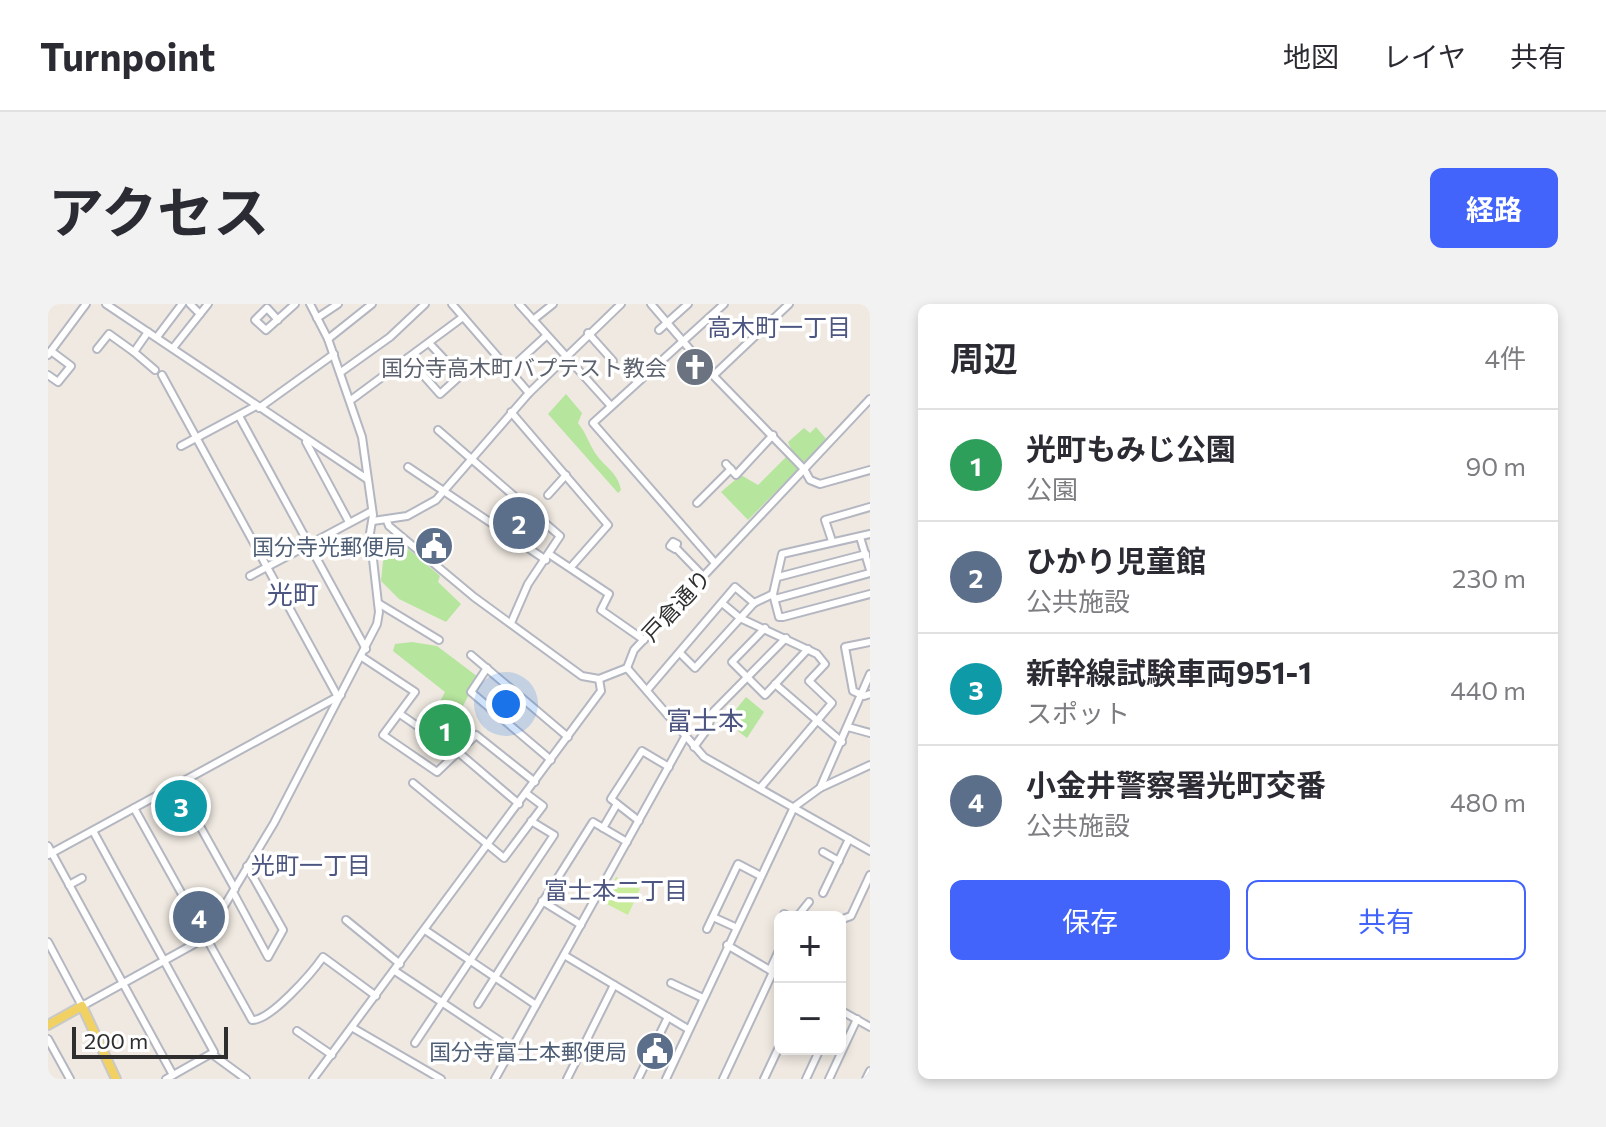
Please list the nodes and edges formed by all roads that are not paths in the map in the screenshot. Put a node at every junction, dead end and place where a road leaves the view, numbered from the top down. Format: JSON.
{"nodes":[{"id":1,"x":86,"y":304,"type":"edge"},
{"id":2,"x":106,"y":304,"type":"edge"},
{"id":3,"x":182,"y":304,"type":"edge"},
{"id":4,"x":190,"y":304,"type":"edge"},
{"id":5,"x":208,"y":304,"type":"edge"},
{"id":6,"x":295,"y":304,"type":"edge"},
{"id":7,"x":310,"y":304,"type":"edge"},
{"id":8,"x":338,"y":304,"type":"edge"},
{"id":9,"x":372,"y":304,"type":"edge"},
{"id":10,"x":425,"y":304,"type":"edge"},
{"id":11,"x":452,"y":304,"type":"edge"},
{"id":12,"x":519,"y":304,"type":"edge"},
{"id":13,"x":553,"y":304,"type":"edge"},
{"id":14,"x":621,"y":304,"type":"edge"},
{"id":15,"x":651,"y":304,"type":"edge"},
{"id":16,"x":688,"y":304,"type":"edge"},
{"id":17,"x":724,"y":304,"type":"edge"},
{"id":18,"x":789,"y":304,"type":"edge"},
{"id":19,"x":200,"y":314,"type":"junction"},
{"id":20,"x":463,"y":317,"type":"junction"},
{"id":21,"x":317,"y":318,"type":"junction"},
{"id":22,"x":278,"y":320,"type":"dead end"},
{"id":23,"x":533,"y":320,"type":"junction"},
{"id":24,"x":667,"y":324,"type":"junction"},
{"id":25,"x":659,"y":330,"type":"dead end"},
{"id":26,"x":148,"y":332,"type":"junction"},
{"id":27,"x":588,"y":333,"type":"junction"},
{"id":28,"x":546,"y":336,"type":"junction"},
{"id":29,"x":157,"y":337,"type":"junction"},
{"id":30,"x":328,"y":339,"type":"junction"},
{"id":31,"x":682,"y":341,"type":"junction"},
{"id":32,"x":429,"y":343,"type":"junction"},
{"id":33,"x":173,"y":348,"type":"junction"},
{"id":34,"x":97,"y":349,"type":"dead end"},
{"id":35,"x":134,"y":352,"type":"junction"},
{"id":36,"x":49,"y":353,"type":"edge"},
{"id":37,"x":334,"y":354,"type":"junction"},
{"id":38,"x":564,"y":356,"type":"junction"},
{"id":39,"x":610,"y":356,"type":"dead end"},
{"id":40,"x":408,"y":358,"type":"junction"},
{"id":41,"x":509,"y":370,"type":"junction"},
{"id":42,"x":341,"y":372,"type":"junction"},
{"id":43,"x":48,"y":375,"type":"edge"},
{"id":44,"x":714,"y":375,"type":"junction"},
{"id":45,"x":529,"y":393,"type":"junction"},
{"id":46,"x":870,"y":399,"type":"edge"},
{"id":47,"x":351,"y":400,"type":"junction"},
{"id":48,"x":611,"y":406,"type":"junction"},
{"id":49,"x":257,"y":407,"type":"junction"},
{"id":50,"x":511,"y":412,"type":"junction"},
{"id":51,"x":239,"y":416,"type":"junction"},
{"id":52,"x":438,"y":430,"type":"dead end"},
{"id":53,"x":773,"y":435,"type":"junction"},
{"id":54,"x":197,"y":438,"type":"junction"},
{"id":55,"x":305,"y":439,"type":"junction"},
{"id":56,"x":181,"y":446,"type":"dead end"},
{"id":57,"x":470,"y":458,"type":"junction"},
{"id":58,"x":408,"y":467,"type":"dead end"},
{"id":59,"x":804,"y":469,"type":"junction"},
{"id":60,"x":868,"y":471,"type":"edge"},
{"id":61,"x":566,"y":475,"type":"junction"},
{"id":62,"x":367,"y":479,"type":"junction"},
{"id":63,"x":870,"y":481,"type":"edge"},
{"id":64,"x":442,"y":493,"type":"junction"},
{"id":65,"x":548,"y":495,"type":"dead end"},
{"id":66,"x":697,"y":503,"type":"dead end"},
{"id":67,"x":870,"y":507,"type":"edge"},
{"id":68,"x":372,"y":511,"type":"junction"},
{"id":69,"x":373,"y":521,"type":"junction"},
{"id":70,"x":387,"y":521,"type":"junction"},
{"id":71,"x":349,"y":522,"type":"junction"},
{"id":72,"x":870,"y":534,"type":"edge"},
{"id":73,"x":860,"y":537,"type":"junction"},
{"id":74,"x":832,"y":541,"type":"junction"},
{"id":75,"x":308,"y":543,"type":"junction"},
{"id":76,"x":676,"y":548,"type":"dead end"},
{"id":77,"x":866,"y":554,"type":"junction"},
{"id":78,"x":547,"y":557,"type":"junction"},
{"id":79,"x":715,"y":563,"type":"junction"},
{"id":80,"x":267,"y":566,"type":"junction"},
{"id":81,"x":571,"y":567,"type":"junction"},
{"id":82,"x":870,"y":572,"type":"edge"},
{"id":83,"x":250,"y":576,"type":"dead end"},
{"id":84,"x":703,"y":576,"type":"junction"},
{"id":85,"x":778,"y":577,"type":"junction"},
{"id":86,"x":870,"y":594,"type":"edge"},
{"id":87,"x":774,"y":596,"type":"junction"},
{"id":88,"x":378,"y":603,"type":"junction"},
{"id":89,"x":722,"y":603,"type":"junction"},
{"id":90,"x":754,"y":603,"type":"junction"},
{"id":91,"x":740,"y":618,"type":"junction"},
{"id":92,"x":511,"y":623,"type":"junction"},
{"id":93,"x":765,"y":628,"type":"junction"},
{"id":94,"x":786,"y":638,"type":"junction"},
{"id":95,"x":439,"y":640,"type":"dead end"},
{"id":96,"x":644,"y":640,"type":"junction"},
{"id":97,"x":870,"y":642,"type":"edge"},
{"id":98,"x":366,"y":649,"type":"junction"},
{"id":99,"x":808,"y":649,"type":"junction"},
{"id":100,"x":680,"y":653,"type":"junction"},
{"id":101,"x":471,"y":655,"type":"dead end"},
{"id":102,"x":362,"y":657,"type":"junction"},
{"id":103,"x":487,"y":668,"type":"junction"},
{"id":104,"x":627,"y":668,"type":"junction"},
{"id":105,"x":870,"y":674,"type":"edge"},
{"id":106,"x":747,"y":677,"type":"junction"},
{"id":107,"x":599,"y":679,"type":"junction"},
{"id":108,"x":775,"y":684,"type":"junction"},
{"id":109,"x":648,"y":689,"type":"junction"},
{"id":110,"x":870,"y":694,"type":"edge"},
{"id":111,"x":341,"y":695,"type":"junction"},
{"id":112,"x":860,"y":695,"type":"junction"},
{"id":113,"x":400,"y":714,"type":"junction"},
{"id":114,"x":816,"y":720,"type":"junction"},
{"id":115,"x":848,"y":727,"type":"junction"},
{"id":116,"x":870,"y":733,"type":"edge"},
{"id":117,"x":568,"y":737,"type":"junction"},
{"id":118,"x":685,"y":737,"type":"junction"},
{"id":119,"x":842,"y":742,"type":"junction"},
{"id":120,"x":694,"y":747,"type":"junction"},
{"id":121,"x":457,"y":752,"type":"junction"},
{"id":122,"x":551,"y":760,"type":"junction"},
{"id":123,"x":870,"y":765,"type":"edge"},
{"id":124,"x":669,"y":767,"type":"junction"},
{"id":125,"x":535,"y":782,"type":"junction"},
{"id":126,"x":413,"y":783,"type":"dead end"},
{"id":127,"x":177,"y":785,"type":"junction"},
{"id":128,"x":761,"y":787,"type":"junction"},
{"id":129,"x":820,"y":788,"type":"junction"},
{"id":130,"x":527,"y":794,"type":"junction"},
{"id":131,"x":519,"y":804,"type":"junction"},
{"id":132,"x":617,"y":804,"type":"junction"},
{"id":133,"x":794,"y":807,"type":"junction"},
{"id":134,"x":134,"y":808,"type":"junction"},
{"id":135,"x":531,"y":821,"type":"junction"},
{"id":136,"x":639,"y":821,"type":"junction"},
{"id":137,"x":603,"y":828,"type":"junction"},
{"id":138,"x":93,"y":831,"type":"junction"},
{"id":139,"x":849,"y":839,"type":"junction"},
{"id":140,"x":627,"y":842,"type":"junction"},
{"id":141,"x":487,"y":847,"type":"junction"},
{"id":142,"x":49,"y":851,"type":"edge"},
{"id":143,"x":870,"y":851,"type":"edge"},
{"id":144,"x":823,"y":852,"type":"dead end"},
{"id":145,"x":839,"y":861,"type":"junction"},
{"id":146,"x":247,"y":866,"type":"junction"},
{"id":147,"x":759,"y":875,"type":"junction"},
{"id":148,"x":870,"y":875,"type":"edge"},
{"id":149,"x":82,"y":878,"type":"dead end"},
{"id":150,"x":69,"y":885,"type":"junction"},
{"id":151,"x":234,"y":891,"type":"junction"},
{"id":152,"x":823,"y":893,"type":"dead end"},
{"id":153,"x":542,"y":901,"type":"junction"},
{"id":154,"x":809,"y":902,"type":"dead end"},
{"id":155,"x":802,"y":911,"type":"edge"},
{"id":156,"x":713,"y":917,"type":"junction"},
{"id":157,"x":846,"y":918,"type":"edge"},
{"id":158,"x":346,"y":920,"type":"dead end"},
{"id":159,"x":581,"y":925,"type":"junction"},
{"id":160,"x":735,"y":927,"type":"junction"},
{"id":161,"x":707,"y":929,"type":"dead end"},
{"id":162,"x":425,"y":930,"type":"junction"},
{"id":163,"x":205,"y":938,"type":"junction"},
{"id":164,"x":48,"y":942,"type":"edge"},
{"id":165,"x":727,"y":945,"type":"junction"},
{"id":166,"x":564,"y":955,"type":"junction"},
{"id":167,"x":164,"y":961,"type":"junction"},
{"id":168,"x":470,"y":961,"type":"junction"},
{"id":169,"x":400,"y":964,"type":"junction"},
{"id":170,"x":395,"y":971,"type":"junction"},
{"id":171,"x":774,"y":973,"type":"edge"},
{"id":172,"x":494,"y":978,"type":"junction"},
{"id":173,"x":123,"y":983,"type":"junction"},
{"id":174,"x":671,"y":983,"type":"dead end"},
{"id":175,"x":614,"y":985,"type":"junction"},
{"id":176,"x":376,"y":996,"type":"junction"},
{"id":177,"x":703,"y":998,"type":"junction"},
{"id":178,"x":442,"y":1004,"type":"junction"},
{"id":179,"x":478,"y":1004,"type":"dead end"},
{"id":180,"x":536,"y":1005,"type":"junction"},
{"id":181,"x":82,"y":1006,"type":"junction"},
{"id":182,"x":846,"y":1013,"type":"edge"},
{"id":183,"x":668,"y":1017,"type":"junction"},
{"id":184,"x":857,"y":1019,"type":"junction"},
{"id":185,"x":48,"y":1025,"type":"edge"},
{"id":186,"x":870,"y":1027,"type":"edge"},
{"id":187,"x":353,"y":1028,"type":"junction"},
{"id":188,"x":688,"y":1029,"type":"junction"},
{"id":189,"x":297,"y":1031,"type":"dead end"},
{"id":190,"x":48,"y":1039,"type":"edge"},
{"id":191,"x":415,"y":1043,"type":"dead end"},
{"id":192,"x":512,"y":1049,"type":"junction"},
{"id":193,"x":212,"y":1054,"type":"junction"},
{"id":194,"x":332,"y":1055,"type":"junction"},
{"id":195,"x":775,"y":1055,"type":"edge"},
{"id":196,"x":817,"y":1055,"type":"edge"},
{"id":197,"x":870,"y":1071,"type":"edge"},
{"id":198,"x":169,"y":1077,"type":"edge"},
{"id":199,"x":70,"y":1079,"type":"edge"},
{"id":200,"x":116,"y":1079,"type":"edge"},
{"id":201,"x":246,"y":1079,"type":"edge"},
{"id":202,"x":313,"y":1079,"type":"edge"},
{"id":203,"x":441,"y":1079,"type":"edge"},
{"id":204,"x":495,"y":1079,"type":"edge"},
{"id":205,"x":567,"y":1079,"type":"edge"},
{"id":206,"x":638,"y":1079,"type":"edge"},
{"id":207,"x":666,"y":1079,"type":"edge"},
{"id":208,"x":723,"y":1079,"type":"edge"},
{"id":209,"x":764,"y":1079,"type":"edge"},
{"id":210,"x":806,"y":1079,"type":"edge"},
{"id":211,"x":829,"y":1079,"type":"edge"},
{"id":212,"x":866,"y":1079,"type":"edge"}],
"edges":[{"from":1,"to":36,"type":"street"},
{"from":2,"to":26,"type":"street"},
{"from":3,"to":29,"type":"street"},
{"from":4,"to":19,"type":"street"},
{"from":5,"to":19,"type":"street"},
{"from":6,"to":22,"type":"street"},
{"from":7,"to":21,"type":"street"},
{"from":8,"to":21,"type":"street"},
{"from":9,"to":30,"type":"street"},
{"from":10,"to":42,"type":"street"},
{"from":11,"to":20,"type":"street"},
{"from":12,"to":23,"type":"street"},
{"from":13,"to":23,"type":"street"},
{"from":14,"to":27,"type":"street"},
{"from":15,"to":24,"type":"street"},
{"from":16,"to":24,"type":"street"},
{"from":17,"to":31,"type":"street"},
{"from":18,"to":44,"type":"street"},
{"from":19,"to":33,"type":"street"},
{"from":20,"to":32,"type":"street"},
{"from":20,"to":41,"type":"street"},
{"from":21,"to":30,"type":"street"},
{"from":23,"to":28,"type":"street"},
{"from":24,"to":25,"type":"street"},
{"from":24,"to":31,"type":"street"},
{"from":26,"to":29,"type":"street"},
{"from":26,"to":35,"type":"street"},
{"from":27,"to":38,"type":"street"},
{"from":27,"to":39,"type":"street"},
{"from":28,"to":38,"type":"street"},
{"from":28,"to":41,"type":"street"},
{"from":29,"to":33,"type":"street"},
{"from":30,"to":37,"type":"street"},
{"from":31,"to":44,"type":"street"},
{"from":31,"to":48,"type":"street"},
{"from":32,"to":40,"type":"street"},
{"from":32,"to":40,"type":"street"},
{"from":33,"to":49,"type":"street"},
{"from":34,"to":35,"type":"street"},
{"from":35,"to":54,"type":"street"},
{"from":36,"to":43,"type":"street"},
{"from":37,"to":42,"type":"street"},
{"from":37,"to":49,"type":"street"},
{"from":38,"to":45,"type":"street"},
{"from":38,"to":48,"type":"street"},
{"from":40,"to":47,"type":"street"},
{"from":41,"to":45,"type":"street"},
{"from":42,"to":47,"type":"street"},
{"from":44,"to":53,"type":"street"},
{"from":45,"to":50,"type":"street"},
{"from":46,"to":59,"type":"street","name":"戸倉通り"},
{"from":47,"to":62,"type":"street"},
{"from":48,"to":79,"type":"street"},
{"from":49,"to":51,"type":"street"},
{"from":49,"to":55,"type":"street"},
{"from":50,"to":57,"type":"street"},
{"from":50,"to":61,"type":"street"},
{"from":51,"to":54,"type":"street"},
{"from":51,"to":75,"type":"street"},
{"from":52,"to":57,"type":"street"},
{"from":53,"to":59,"type":"street"},
{"from":53,"to":66,"type":"street"},
{"from":54,"to":56,"type":"street"},
{"from":54,"to":80,"type":"street"},
{"from":55,"to":62,"type":"street"},
{"from":55,"to":71,"type":"street"},
{"from":57,"to":64,"type":"street"},
{"from":57,"to":78,"type":"street"},
{"from":58,"to":64,"type":"street"},
{"from":59,"to":60,"type":"street"},
{"from":59,"to":79,"type":"street","name":"戸倉通り"},
{"from":60,"to":63,"type":"street"},
{"from":61,"to":65,"type":"street"},
{"from":61,"to":81,"type":"street"},
{"from":62,"to":68,"type":"street"},
{"from":64,"to":70,"type":"street"},
{"from":64,"to":78,"type":"street"},
{"from":67,"to":74,"type":"street"},
{"from":68,"to":69,"type":"street"},
{"from":68,"to":71,"type":"street"},
{"from":69,"to":70,"type":"street"},
{"from":69,"to":88,"type":"street"},
{"from":70,"to":92,"type":"street"},
{"from":71,"to":75,"type":"street"},
{"from":72,"to":73,"type":"street"},
{"from":73,"to":74,"type":"street"},
{"from":73,"to":77,"type":"street"},
{"from":74,"to":85,"type":"street"},
{"from":75,"to":80,"type":"street"},
{"from":75,"to":98,"type":"street"},
{"from":76,"to":84,"type":"street"},
{"from":77,"to":82,"type":"street"},
{"from":77,"to":85,"type":"street"},
{"from":78,"to":81,"type":"street"},
{"from":78,"to":92,"type":"street"},
{"from":79,"to":84,"type":"street","name":"戸倉通り"},
{"from":80,"to":83,"type":"street"},
{"from":80,"to":111,"type":"street"},
{"from":81,"to":96,"type":"street"},
{"from":82,"to":87,"type":"street"},
{"from":84,"to":96,"type":"street","name":"戸倉通り"},
{"from":85,"to":87,"type":"street"},
{"from":86,"to":87,"type":"street"},
{"from":87,"to":90,"type":"street"},
{"from":88,"to":95,"type":"street"},
{"from":88,"to":98,"type":"street"},
{"from":89,"to":90,"type":"street"},
{"from":89,"to":91,"type":"street"},
{"from":89,"to":100,"type":"street"},
{"from":90,"to":91,"type":"street"},
{"from":91,"to":93,"type":"street"},
{"from":91,"to":100,"type":"street"},
{"from":92,"to":107,"type":"street"},
{"from":93,"to":94,"type":"street"},
{"from":93,"to":106,"type":"street"},
{"from":94,"to":99,"type":"street"},
{"from":94,"to":106,"type":"street"},
{"from":96,"to":104,"type":"street","name":"戸倉通り"},
{"from":97,"to":112,"type":"street"},
{"from":98,"to":102,"type":"street"},
{"from":99,"to":108,"type":"street"},
{"from":99,"to":114,"type":"street"},
{"from":100,"to":109,"type":"street"},
{"from":101,"to":103,"type":"street"},
{"from":102,"to":111,"type":"street"},
{"from":102,"to":113,"type":"street"},
{"from":103,"to":117,"type":"street"},
{"from":103,"to":122,"type":"street"},
{"from":104,"to":107,"type":"street"},
{"from":104,"to":109,"type":"street"},
{"from":105,"to":112,"type":"street"},
{"from":106,"to":108,"type":"street"},
{"from":106,"to":120,"type":"street"},
{"from":107,"to":117,"type":"street"},
{"from":108,"to":114,"type":"street"},
{"from":109,"to":118,"type":"street"},
{"from":110,"to":112,"type":"street"},
{"from":111,"to":127,"type":"street"},
{"from":111,"to":146,"type":"street"},
{"from":112,"to":115,"type":"street"},
{"from":113,"to":121,"type":"street"},
{"from":113,"to":121,"type":"street"},
{"from":114,"to":119,"type":"street"},
{"from":114,"to":128,"type":"street"},
{"from":115,"to":116,"type":"street"},
{"from":115,"to":119,"type":"street"},
{"from":117,"to":122,"type":"street"},
{"from":118,"to":120,"type":"street"},
{"from":118,"to":124,"type":"street"},
{"from":119,"to":129,"type":"street"},
{"from":120,"to":128,"type":"street"},
{"from":121,"to":125,"type":"street"},
{"from":121,"to":131,"type":"street"},
{"from":122,"to":125,"type":"street"},
{"from":123,"to":129,"type":"street"},
{"from":124,"to":132,"type":"street"},
{"from":124,"to":136,"type":"street"},
{"from":125,"to":130,"type":"street"},
{"from":126,"to":141,"type":"street"},
{"from":127,"to":134,"type":"street"},
{"from":127,"to":151,"type":"street"},
{"from":128,"to":133,"type":"street"},
{"from":129,"to":133,"type":"street"},
{"from":130,"to":131,"type":"street"},
{"from":130,"to":135,"type":"street"},
{"from":131,"to":141,"type":"street"},
{"from":132,"to":136,"type":"street"},
{"from":132,"to":137,"type":"street"},
{"from":133,"to":139,"type":"street"},
{"from":133,"to":147,"type":"street"},
{"from":134,"to":138,"type":"street"},
{"from":134,"to":163,"type":"street"},
{"from":135,"to":141,"type":"street"},
{"from":135,"to":168,"type":"street"},
{"from":136,"to":140,"type":"street"},
{"from":137,"to":140,"type":"street"},
{"from":137,"to":153,"type":"street"},
{"from":138,"to":142,"type":"street"},
{"from":138,"to":167,"type":"street"},
{"from":139,"to":143,"type":"street"},
{"from":139,"to":145,"type":"street"},
{"from":140,"to":159,"type":"street"},
{"from":141,"to":162,"type":"street"},
{"from":142,"to":150,"type":"street"},
{"from":144,"to":145,"type":"street"},
{"from":145,"to":152,"type":"street"},
{"from":146,"to":151,"type":"street"},
{"from":146,"to":151,"type":"street"},
{"from":147,"to":156,"type":"street"},
{"from":147,"to":160,"type":"street"},
{"from":148,"to":157,"type":"street"},
{"from":149,"to":150,"type":"street"},
{"from":150,"to":173,"type":"street"},
{"from":151,"to":163,"type":"street"},
{"from":153,"to":159,"type":"street"},
{"from":153,"to":172,"type":"street"},
{"from":154,"to":155,"type":"street"},
{"from":156,"to":160,"type":"street"},
{"from":156,"to":161,"type":"street"},
{"from":158,"to":169,"type":"street"},
{"from":159,"to":166,"type":"street"},
{"from":160,"to":165,"type":"street"},
{"from":162,"to":168,"type":"street"},
{"from":162,"to":169,"type":"street"},
{"from":163,"to":167,"type":"street"},
{"from":163,"to":176,"type":"street"},
{"from":164,"to":181,"type":"street"},
{"from":165,"to":171,"type":"street"},
{"from":165,"to":177,"type":"street"},
{"from":166,"to":175,"type":"street"},
{"from":166,"to":180,"type":"street"},
{"from":167,"to":173,"type":"street"},
{"from":167,"to":193,"type":"street"},
{"from":168,"to":172,"type":"street"},
{"from":168,"to":178,"type":"street"},
{"from":169,"to":170,"type":"street"},
{"from":170,"to":176,"type":"street"},
{"from":170,"to":178,"type":"street"},
{"from":171,"to":208,"type":"street"},
{"from":172,"to":179,"type":"street"},
{"from":172,"to":180,"type":"street"},
{"from":173,"to":181,"type":"street"},
{"from":173,"to":198,"type":"street"},
{"from":174,"to":177,"type":"street"},
{"from":175,"to":183,"type":"street"},
{"from":175,"to":205,"type":"street"},
{"from":176,"to":187,"type":"street"},
{"from":177,"to":188,"type":"street"},
{"from":178,"to":191,"type":"street"},
{"from":178,"to":192,"type":"street"},
{"from":180,"to":192,"type":"street"},
{"from":181,"to":185,"type":"main road"},
{"from":181,"to":200,"type":"main road"},
{"from":182,"to":184,"type":"street"},
{"from":183,"to":188,"type":"street"},
{"from":183,"to":206,"type":"street"},
{"from":184,"to":186,"type":"street"},
{"from":184,"to":211,"type":"street"},
{"from":187,"to":194,"type":"street"},
{"from":187,"to":203,"type":"street"},
{"from":188,"to":207,"type":"street"},
{"from":189,"to":194,"type":"street"},
{"from":190,"to":199,"type":"street"},
{"from":192,"to":204,"type":"street"},
{"from":193,"to":198,"type":"street"},
{"from":193,"to":201,"type":"street"},
{"from":194,"to":202,"type":"street"},
{"from":195,"to":209,"type":"street"},
{"from":196,"to":210,"type":"street"},
{"from":197,"to":212,"type":"street"}]}
